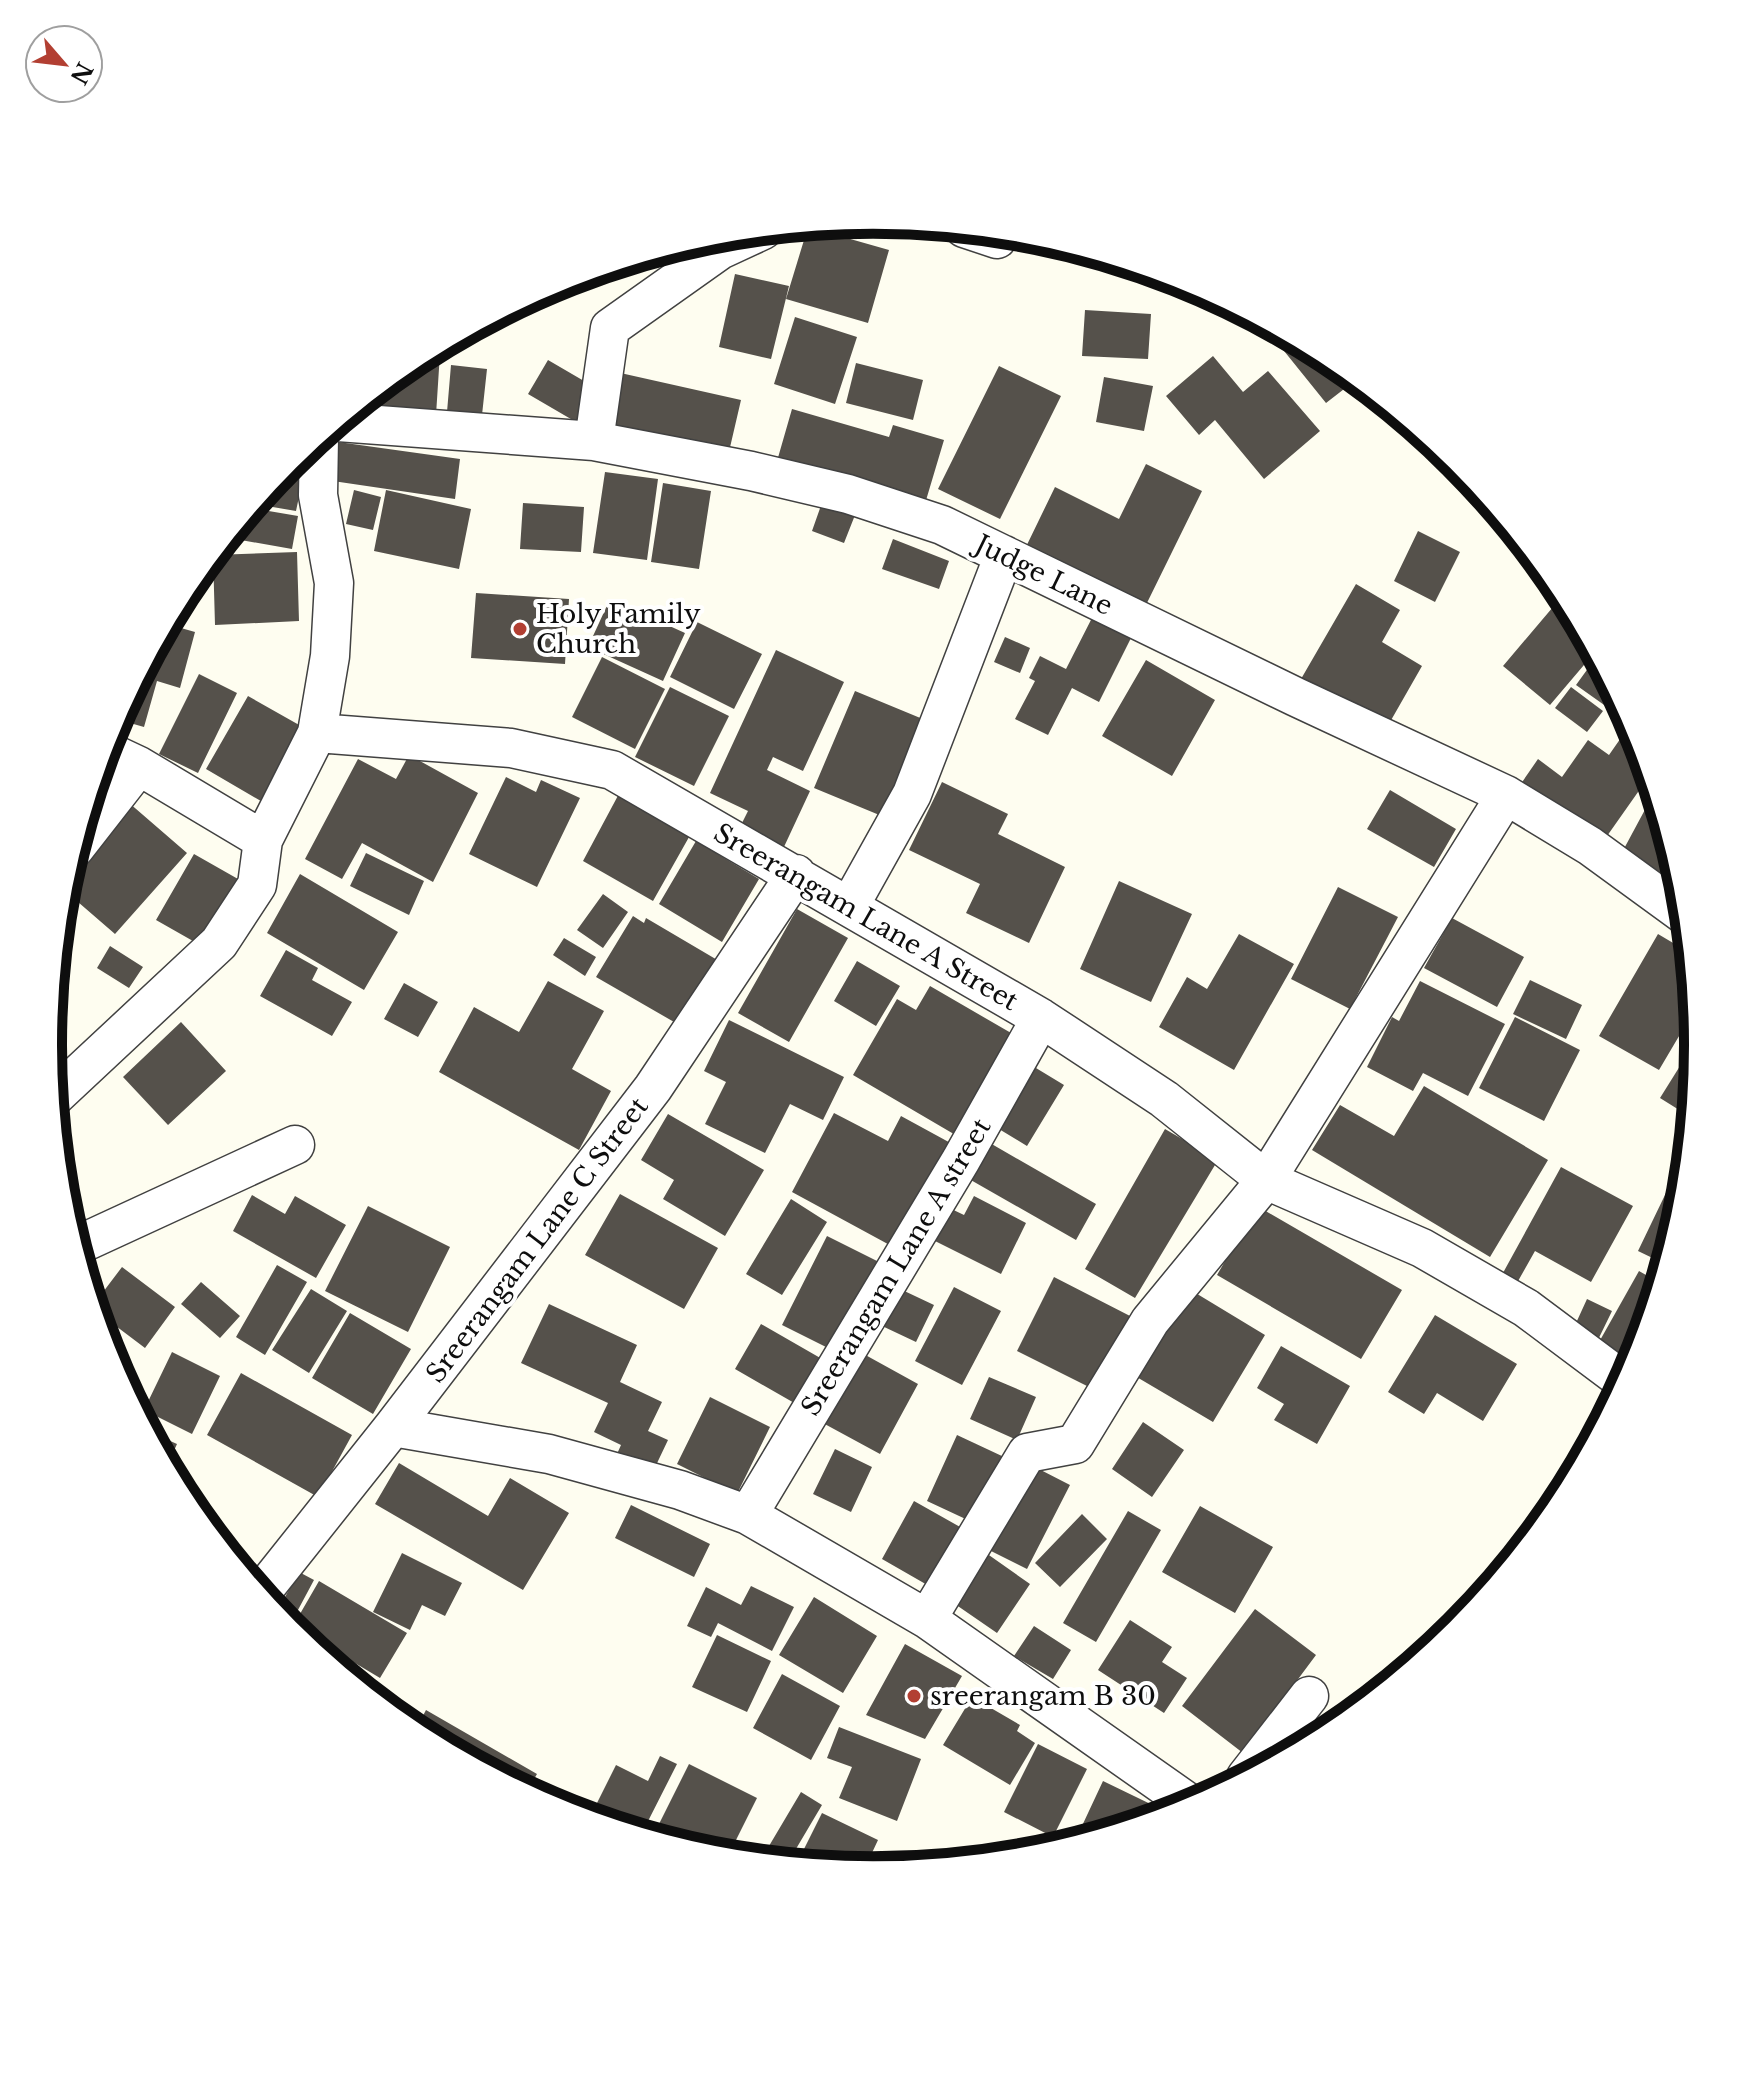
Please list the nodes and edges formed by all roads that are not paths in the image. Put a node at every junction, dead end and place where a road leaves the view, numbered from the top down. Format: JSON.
{"nodes":[{"id":1,"x":726,"y":247,"type":"edge"},
{"id":2,"x":352,"y":423,"type":"edge"},
{"id":3,"x":594,"y":441,"type":"junction"},
{"id":4,"x":319,"y":453,"type":"edge"},
{"id":5,"x":1004,"y":555,"type":"junction"},
{"id":6,"x":317,"y":733,"type":"junction"},
{"id":7,"x":116,"y":755,"type":"edge"},
{"id":8,"x":139,"y":766,"type":"junction"},
{"id":9,"x":1506,"y":795,"type":"junction"},
{"id":10,"x":93,"y":825,"type":"edge"},
{"id":11,"x":263,"y":840,"type":"junction"},
{"id":12,"x":796,"y":874,"type":"junction"},
{"id":13,"x":1672,"y":906,"type":"edge"},
{"id":14,"x":849,"y":907,"type":"junction"},
{"id":15,"x":1041,"y":1018,"type":"junction"},
{"id":16,"x":64,"y":1088,"type":"edge"},
{"id":17,"x":295,"y":1145,"type":"dead end"},
{"id":18,"x":1266,"y":1180,"type":"junction"},
{"id":19,"x":87,"y":1241,"type":"edge"},
{"id":20,"x":1615,"y":1374,"type":"edge"},
{"id":21,"x":393,"y":1427,"type":"junction"},
{"id":22,"x":748,"y":1515,"type":"junction"},
{"id":23,"x":268,"y":1585,"type":"edge"},
{"id":24,"x":927,"y":1619,"type":"junction"},
{"id":25,"x":1309,"y":1696,"type":"dead end"},
{"id":26,"x":1261,"y":1757,"type":"edge"},
{"id":27,"x":1180,"y":1797,"type":"edge"}],
"edges":[{"from":1,"to":3,"type":"street"},
{"from":2,"to":3,"type":"street","name":"Judge Lane"},
{"from":3,"to":5,"type":"street","name":"Judge Lane"},
{"from":4,"to":6,"type":"street"},
{"from":5,"to":9,"type":"street","name":"Judge Lane"},
{"from":5,"to":14,"type":"street"},
{"from":6,"to":11,"type":"street"},
{"from":6,"to":12,"type":"street","name":"Sreerangam Lane A Street"},
{"from":7,"to":8,"type":"street"},
{"from":8,"to":10,"type":"street"},
{"from":8,"to":11,"type":"street"},
{"from":9,"to":13,"type":"street","name":"Judge Lane"},
{"from":9,"to":18,"type":"street"},
{"from":11,"to":16,"type":"street"},
{"from":12,"to":14,"type":"street","name":"Sreerangam Lane A Street"},
{"from":12,"to":21,"type":"street","name":"Sreerangam Lane C Street"},
{"from":14,"to":15,"type":"street","name":"Sreerangam Lane A Street"},
{"from":15,"to":18,"type":"street","name":"Sreerangam Lane A Street"},
{"from":15,"to":22,"type":"street","name":"Sreerangam Lane A street"},
{"from":17,"to":19,"type":"street"},
{"from":18,"to":20,"type":"street","name":"Sreerangam Lane A Street"},
{"from":18,"to":24,"type":"street"},
{"from":21,"to":22,"type":"street"},
{"from":21,"to":23,"type":"street","name":"Sreerangam Lane C Street"},
{"from":22,"to":24,"type":"street"},
{"from":24,"to":27,"type":"street"},
{"from":25,"to":26,"type":"street"}]}
